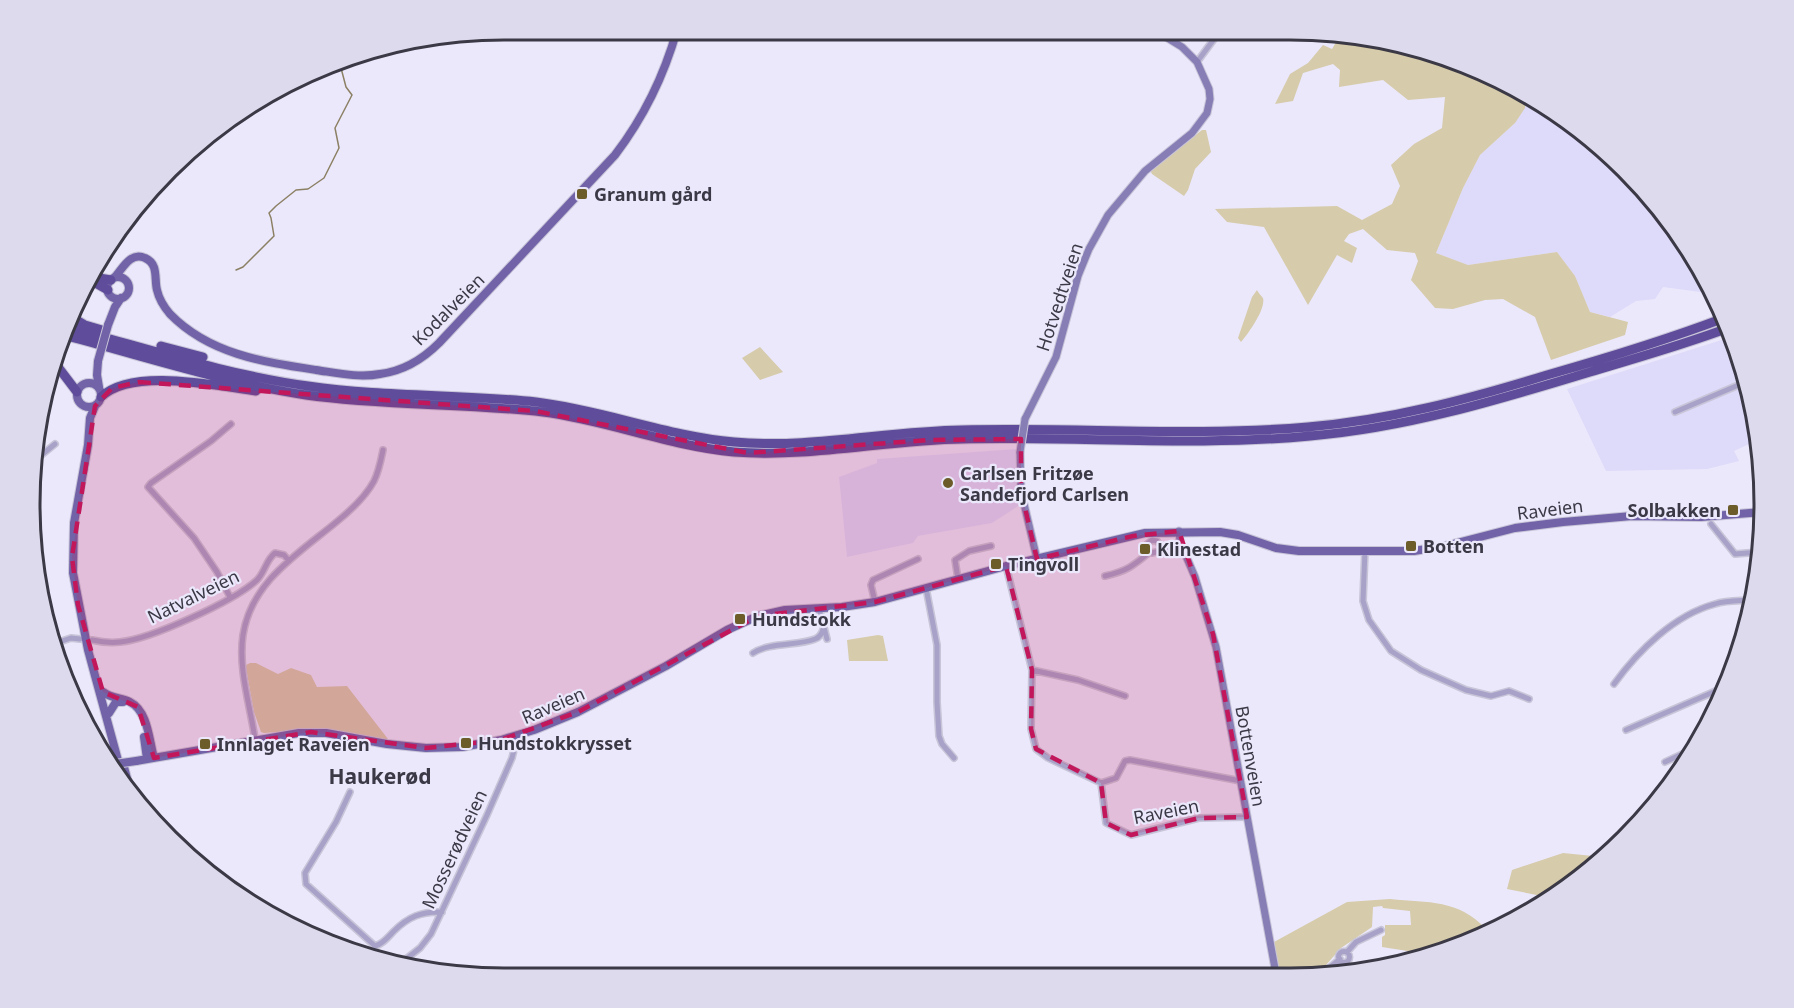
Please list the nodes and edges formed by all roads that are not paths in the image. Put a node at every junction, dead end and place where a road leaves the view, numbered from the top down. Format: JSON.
{"nodes":[{"id":1,"x":674,"y":40,"type":"edge"},
{"id":2,"x":1170,"y":40,"type":"edge"},
{"id":3,"x":1213,"y":40,"type":"edge"},
{"id":4,"x":1197,"y":62,"type":"junction"},
{"id":5,"x":129,"y":260,"type":"junction"},
{"id":6,"x":100,"y":278,"type":"edge"},
{"id":7,"x":112,"y":279,"type":"junction"},
{"id":8,"x":128,"y":282,"type":"junction"},
{"id":9,"x":96,"y":284,"type":"edge"},
{"id":10,"x":109,"y":293,"type":"junction"},
{"id":11,"x":121,"y":298,"type":"junction"},
{"id":12,"x":79,"y":321,"type":"edge"},
{"id":13,"x":1715,"y":321,"type":"edge"},
{"id":14,"x":108,"y":324,"type":"junction"},
{"id":15,"x":75,"y":329,"type":"edge"},
{"id":16,"x":1719,"y":331,"type":"edge"},
{"id":17,"x":72,"y":337,"type":"edge"},
{"id":18,"x":98,"y":361,"type":"junction"},
{"id":19,"x":60,"y":370,"type":"edge"},
{"id":20,"x":282,"y":382,"type":"junction"},
{"id":21,"x":87,"y":383,"type":"junction"},
{"id":22,"x":1738,"y":385,"type":"edge"},
{"id":23,"x":77,"y":392,"type":"junction"},
{"id":24,"x":100,"y":393,"type":"junction"},
{"id":25,"x":307,"y":395,"type":"junction"},
{"id":26,"x":82,"y":405,"type":"junction"},
{"id":27,"x":95,"y":406,"type":"junction"},
{"id":28,"x":1675,"y":412,"type":"dead end"},
{"id":29,"x":231,"y":424,"type":"dead end"},
{"id":30,"x":55,"y":444,"type":"dead end"},
{"id":31,"x":383,"y":450,"type":"dead end"},
{"id":32,"x":43,"y":454,"type":"edge"},
{"id":33,"x":83,"y":473,"type":"junction"},
{"id":34,"x":1754,"y":512,"type":"edge"},
{"id":35,"x":1711,"y":524,"type":"dead end"},
{"id":36,"x":1179,"y":531,"type":"junction"},
{"id":37,"x":990,"y":546,"type":"dead end"},
{"id":38,"x":1182,"y":546,"type":"junction"},
{"id":39,"x":1164,"y":550,"type":"junction"},
{"id":40,"x":1365,"y":550,"type":"junction"},
{"id":41,"x":1150,"y":552,"type":"junction"},
{"id":42,"x":1751,"y":554,"type":"edge"},
{"id":43,"x":918,"y":559,"type":"dead end"},
{"id":44,"x":1037,"y":559,"type":"junction"},
{"id":45,"x":289,"y":561,"type":"junction"},
{"id":46,"x":1006,"y":566,"type":"junction"},
{"id":47,"x":1105,"y":576,"type":"dead end"},
{"id":48,"x":958,"y":579,"type":"junction"},
{"id":49,"x":926,"y":588,"type":"junction"},
{"id":50,"x":230,"y":597,"type":"junction"},
{"id":51,"x":1743,"y":601,"type":"edge"},
{"id":52,"x":875,"y":602,"type":"junction"},
{"id":53,"x":819,"y":608,"type":"junction"},
{"id":54,"x":824,"y":627,"type":"junction"},
{"id":55,"x":83,"y":628,"type":"junction"},
{"id":56,"x":80,"y":639,"type":"dead end"},
{"id":57,"x":827,"y":639,"type":"dead end"},
{"id":58,"x":92,"y":640,"type":"dead end"},
{"id":59,"x":61,"y":641,"type":"edge"},
{"id":60,"x":1640,"y":652,"type":"junction"},
{"id":61,"x":753,"y":653,"type":"dead end"},
{"id":62,"x":1647,"y":659,"type":"dead end"},
{"id":63,"x":1032,"y":670,"type":"junction"},
{"id":64,"x":1614,"y":684,"type":"dead end"},
{"id":65,"x":103,"y":692,"type":"junction"},
{"id":66,"x":1713,"y":692,"type":"edge"},
{"id":67,"x":1125,"y":696,"type":"dead end"},
{"id":68,"x":1528,"y":699,"type":"dead end"},
{"id":69,"x":1655,"y":708,"type":"dead end"},
{"id":70,"x":109,"y":712,"type":"junction"},
{"id":71,"x":1658,"y":716,"type":"junction"},
{"id":72,"x":1626,"y":730,"type":"dead end"},
{"id":73,"x":512,"y":737,"type":"junction"},
{"id":74,"x":255,"y":739,"type":"junction"},
{"id":75,"x":1678,"y":756,"type":"edge"},
{"id":76,"x":150,"y":758,"type":"junction"},
{"id":77,"x":954,"y":758,"type":"dead end"},
{"id":78,"x":118,"y":761,"type":"edge"},
{"id":79,"x":1665,"y":762,"type":"dead end"},
{"id":80,"x":120,"y":763,"type":"edge"},
{"id":81,"x":125,"y":770,"type":"edge"},
{"id":82,"x":1241,"y":780,"type":"junction"},
{"id":83,"x":1101,"y":783,"type":"junction"},
{"id":84,"x":350,"y":792,"type":"dead end"},
{"id":85,"x":1247,"y":817,"type":"junction"},
{"id":86,"x":442,"y":912,"type":"junction"},
{"id":87,"x":1381,"y":930,"type":"dead end"},
{"id":88,"x":408,"y":958,"type":"edge"},
{"id":89,"x":1332,"y":966,"type":"edge"},
{"id":90,"x":1275,"y":968,"type":"edge"}],
"edges":[{"from":1,"to":5,"type":"main road","name":"Kodalveien"},
{"from":2,"to":4,"type":"main road","name":"Hotvedtveien"},
{"from":3,"to":4,"type":"street"},
{"from":4,"to":44,"type":"main road","name":"Hotvedtveien","bridge":true},
{"from":5,"to":7,"type":"main road"},
{"from":5,"to":8,"type":"main road"},
{"from":6,"to":7,"type":"highway"},
{"from":7,"to":8,"type":"main road"},
{"from":7,"to":10,"type":"main road"},
{"from":8,"to":11,"type":"main road"},
{"from":9,"to":10,"type":"highway"},
{"from":10,"to":11,"type":"main road"},
{"from":10,"to":14,"type":"main road"},
{"from":11,"to":14,"type":"main road"},
{"from":12,"to":20,"type":"highway"},
{"from":13,"to":20,"type":"highway"},
{"from":14,"to":18,"type":"main road","bridge":true},
{"from":15,"to":20,"type":"highway"},
{"from":16,"to":25,"type":"highway"},
{"from":17,"to":25,"type":"highway"},
{"from":18,"to":21,"type":"main road"},
{"from":18,"to":24,"type":"main road"},
{"from":19,"to":23,"type":"highway"},
{"from":21,"to":23,"type":"main road"},
{"from":21,"to":24,"type":"main road"},
{"from":22,"to":28,"type":"street"},
{"from":23,"to":26,"type":"main road"},
{"from":24,"to":25,"type":"highway"},
{"from":24,"to":27,"type":"main road"},
{"from":26,"to":27,"type":"main road"},
{"from":26,"to":33,"type":"main road"},
{"from":27,"to":33,"type":"main road"},
{"from":29,"to":50,"type":"street"},
{"from":30,"to":32,"type":"street"},
{"from":31,"to":45,"type":"street"},
{"from":33,"to":55,"type":"main road"},
{"from":34,"to":40,"type":"main road","name":"Raveien"},
{"from":35,"to":42,"type":"street"},
{"from":36,"to":38,"type":"main road","name":"Bottenveien"},
{"from":36,"to":40,"type":"main road","name":"Raveien"},
{"from":36,"to":44,"type":"main road","name":"Raveien"},
{"from":37,"to":48,"type":"street"},
{"from":38,"to":39,"type":"street"},
{"from":38,"to":82,"type":"main road","name":"Bottenveien"},
{"from":39,"to":41,"type":"street"},
{"from":39,"to":41,"type":"street"},
{"from":40,"to":68,"type":"street"},
{"from":41,"to":47,"type":"street"},
{"from":43,"to":52,"type":"street"},
{"from":44,"to":46,"type":"main road","name":"Raveien"},
{"from":45,"to":50,"type":"street","name":"Natvalveien"},
{"from":45,"to":74,"type":"street"},
{"from":46,"to":48,"type":"main road","name":"Raveien"},
{"from":46,"to":63,"type":"street"},
{"from":48,"to":49,"type":"main road","name":"Raveien"},
{"from":49,"to":52,"type":"main road","name":"Raveien"},
{"from":49,"to":77,"type":"street"},
{"from":50,"to":58,"type":"street","name":"Natvalveien"},
{"from":51,"to":60,"type":"street"},
{"from":52,"to":53,"type":"main road","name":"Raveien"},
{"from":53,"to":54,"type":"street"},
{"from":53,"to":73,"type":"main road","name":"Raveien"},
{"from":54,"to":57,"type":"street"},
{"from":54,"to":61,"type":"street"},
{"from":55,"to":65,"type":"main road"},
{"from":55,"to":78,"type":"main road"},
{"from":56,"to":59,"type":"street"},
{"from":60,"to":62,"type":"street"},
{"from":60,"to":64,"type":"street"},
{"from":63,"to":67,"type":"street"},
{"from":63,"to":83,"type":"street"},
{"from":65,"to":70,"type":"main road"},
{"from":65,"to":76,"type":"main road"},
{"from":66,"to":71,"type":"street"},
{"from":69,"to":71,"type":"street"},
{"from":70,"to":76,"type":"main road"},
{"from":70,"to":81,"type":"main road"},
{"from":71,"to":72,"type":"street"},
{"from":73,"to":74,"type":"main road","name":"Raveien"},
{"from":73,"to":86,"type":"street","name":"Mosserødveien"},
{"from":74,"to":76,"type":"main road","name":"Raveien"},
{"from":75,"to":79,"type":"street"},
{"from":76,"to":80,"type":"main road","name":"Raveien","bridge":true},
{"from":82,"to":83,"type":"street"},
{"from":82,"to":85,"type":"main road","name":"Bottenveien"},
{"from":83,"to":85,"type":"street","name":"Raveien"},
{"from":84,"to":86,"type":"street"},
{"from":85,"to":90,"type":"main road","name":"Bottenveien"},
{"from":86,"to":88,"type":"street","name":"Mosserødveien"},
{"from":87,"to":89,"type":"street"}]}
